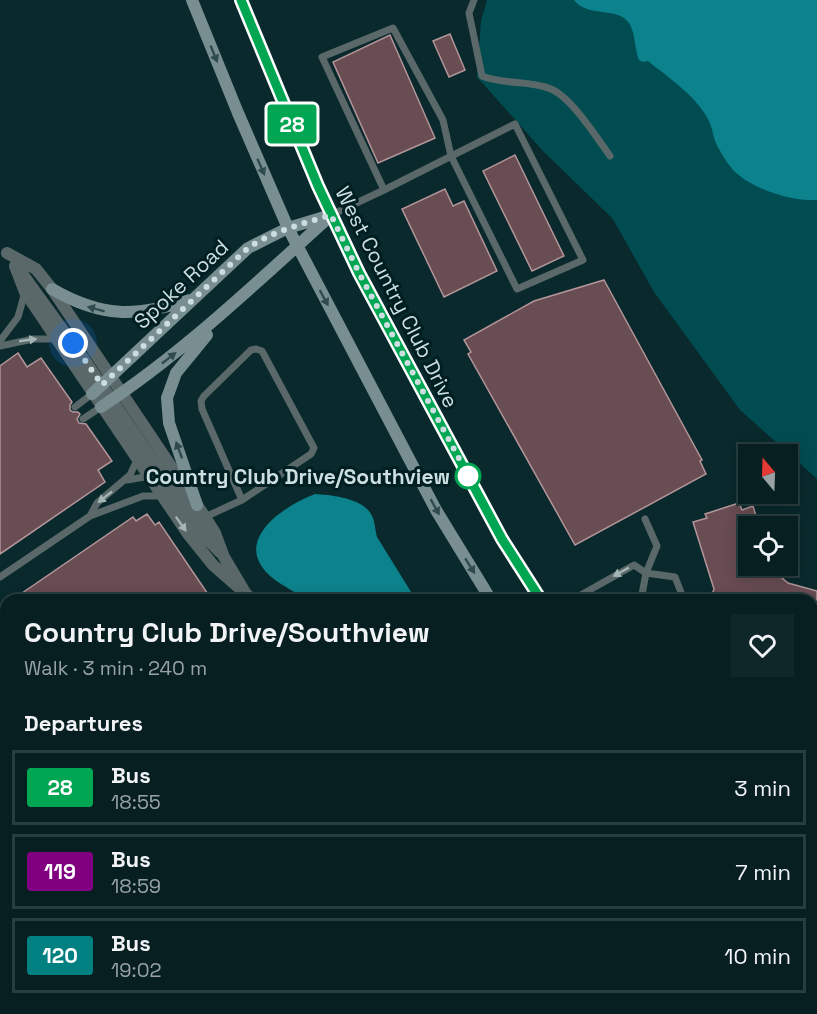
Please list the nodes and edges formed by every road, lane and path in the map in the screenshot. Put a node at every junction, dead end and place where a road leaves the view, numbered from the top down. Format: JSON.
{"nodes":[{"id":1,"x":192,"y":0,"type":"edge"},
{"id":2,"x":241,"y":0,"type":"edge"},
{"id":3,"x":474,"y":0,"type":"edge"},
{"id":4,"x":451,"y":156,"type":"junction"},
{"id":5,"x":610,"y":156,"type":"dead end"},
{"id":6,"x":384,"y":190,"type":"junction"},
{"id":7,"x":331,"y":215,"type":"junction"},
{"id":8,"x":288,"y":228,"type":"junction"},
{"id":9,"x":297,"y":246,"type":"junction"},
{"id":10,"x":3,"y":249,"type":"edge"},
{"id":11,"x":15,"y":266,"type":"junction"},
{"id":12,"x":52,"y":289,"type":"junction"},
{"id":13,"x":25,"y":292,"type":"junction"},
{"id":14,"x":194,"y":298,"type":"junction"},
{"id":15,"x":229,"y":309,"type":"junction"},
{"id":16,"x":56,"y":339,"type":"junction"},
{"id":17,"x":0,"y":341,"type":"edge"},
{"id":18,"x":0,"y":346,"type":"edge"},
{"id":19,"x":102,"y":385,"type":"junction"},
{"id":20,"x":112,"y":400,"type":"junction"},
{"id":21,"x":75,"y":406,"type":"dead end"},
{"id":22,"x":83,"y":419,"type":"dead end"},
{"id":23,"x":137,"y":460,"type":"junction"},
{"id":24,"x":148,"y":476,"type":"junction"},
{"id":25,"x":164,"y":477,"type":"junction"},
{"id":26,"x":124,"y":481,"type":"junction"},
{"id":27,"x":162,"y":496,"type":"junction"},
{"id":28,"x":242,"y":500,"type":"junction"},
{"id":29,"x":197,"y":505,"type":"junction"},
{"id":30,"x":90,"y":516,"type":"junction"},
{"id":31,"x":205,"y":518,"type":"junction"},
{"id":32,"x":645,"y":519,"type":"dead end"},
{"id":33,"x":224,"y":557,"type":"junction"},
{"id":34,"x":646,"y":573,"type":"junction"},
{"id":35,"x":0,"y":577,"type":"edge"},
{"id":36,"x":246,"y":594,"type":"edge"},
{"id":37,"x":247,"y":594,"type":"edge"},
{"id":38,"x":487,"y":594,"type":"edge"},
{"id":39,"x":537,"y":594,"type":"edge"},
{"id":40,"x":583,"y":594,"type":"edge"},
{"id":41,"x":642,"y":594,"type":"edge"},
{"id":42,"x":682,"y":594,"type":"edge"}],
"edges":[{"from":1,"to":8,"type":"street","one_way":true},
{"from":2,"to":7,"type":"street","name":"West Country Club Drive"},
{"from":3,"to":5,"type":"lane"},
{"from":4,"to":4,"type":"lane"},
{"from":4,"to":6,"type":"lane"},
{"from":4,"to":6,"type":"lane"},
{"from":6,"to":7,"type":"lane"},
{"from":7,"to":8,"type":"street","name":"Spoke Road"},
{"from":7,"to":9,"type":"street"},
{"from":7,"to":39,"type":"street","name":"West Country Club Drive"},
{"from":8,"to":9,"type":"street"},
{"from":8,"to":14,"type":"street","name":"Spoke Road"},
{"from":9,"to":15,"type":"street"},
{"from":9,"to":38,"type":"street","one_way":true},
{"from":10,"to":11,"type":"street"},
{"from":10,"to":12,"type":"street"},
{"from":11,"to":13,"type":"street"},
{"from":11,"to":19,"type":"street"},
{"from":14,"to":12,"type":"street","one_way":true},
{"from":12,"to":19,"type":"street"},
{"from":13,"to":16,"type":"street"},
{"from":13,"to":17,"type":"lane"},
{"from":14,"to":19,"type":"street","name":"Spoke Road"},
{"from":20,"to":15,"type":"street","one_way":true},
{"from":29,"to":15,"type":"street","one_way":true},
{"from":18,"to":16,"type":"lane","one_way":true},
{"from":16,"to":19,"type":"street"},
{"from":19,"to":20,"type":"street"},
{"from":19,"to":20,"type":"street"},
{"from":19,"to":21,"type":"lane"},
{"from":20,"to":22,"type":"lane"},
{"from":20,"to":23,"type":"street"},
{"from":20,"to":25,"type":"street"},
{"from":20,"to":29,"type":"street"},
{"from":23,"to":24,"type":"street"},
{"from":23,"to":26,"type":"lane"},
{"from":24,"to":25,"type":"lane"},
{"from":24,"to":26,"type":"lane"},
{"from":24,"to":27,"type":"street"},
{"from":25,"to":33,"type":"street"},
{"from":26,"to":30,"type":"lane","one_way":true},
{"from":27,"to":30,"type":"lane"},
{"from":27,"to":36,"type":"street","one_way":true},
{"from":28,"to":28,"type":"lane"},
{"from":28,"to":31,"type":"lane"},
{"from":29,"to":31,"type":"street"},
{"from":30,"to":35,"type":"lane"},
{"from":31,"to":33,"type":"street"},
{"from":32,"to":34,"type":"lane"},
{"from":33,"to":37,"type":"street"},
{"from":34,"to":40,"type":"lane","one_way":true},
{"from":34,"to":41,"type":"lane"},
{"from":34,"to":42,"type":"lane"}]}
